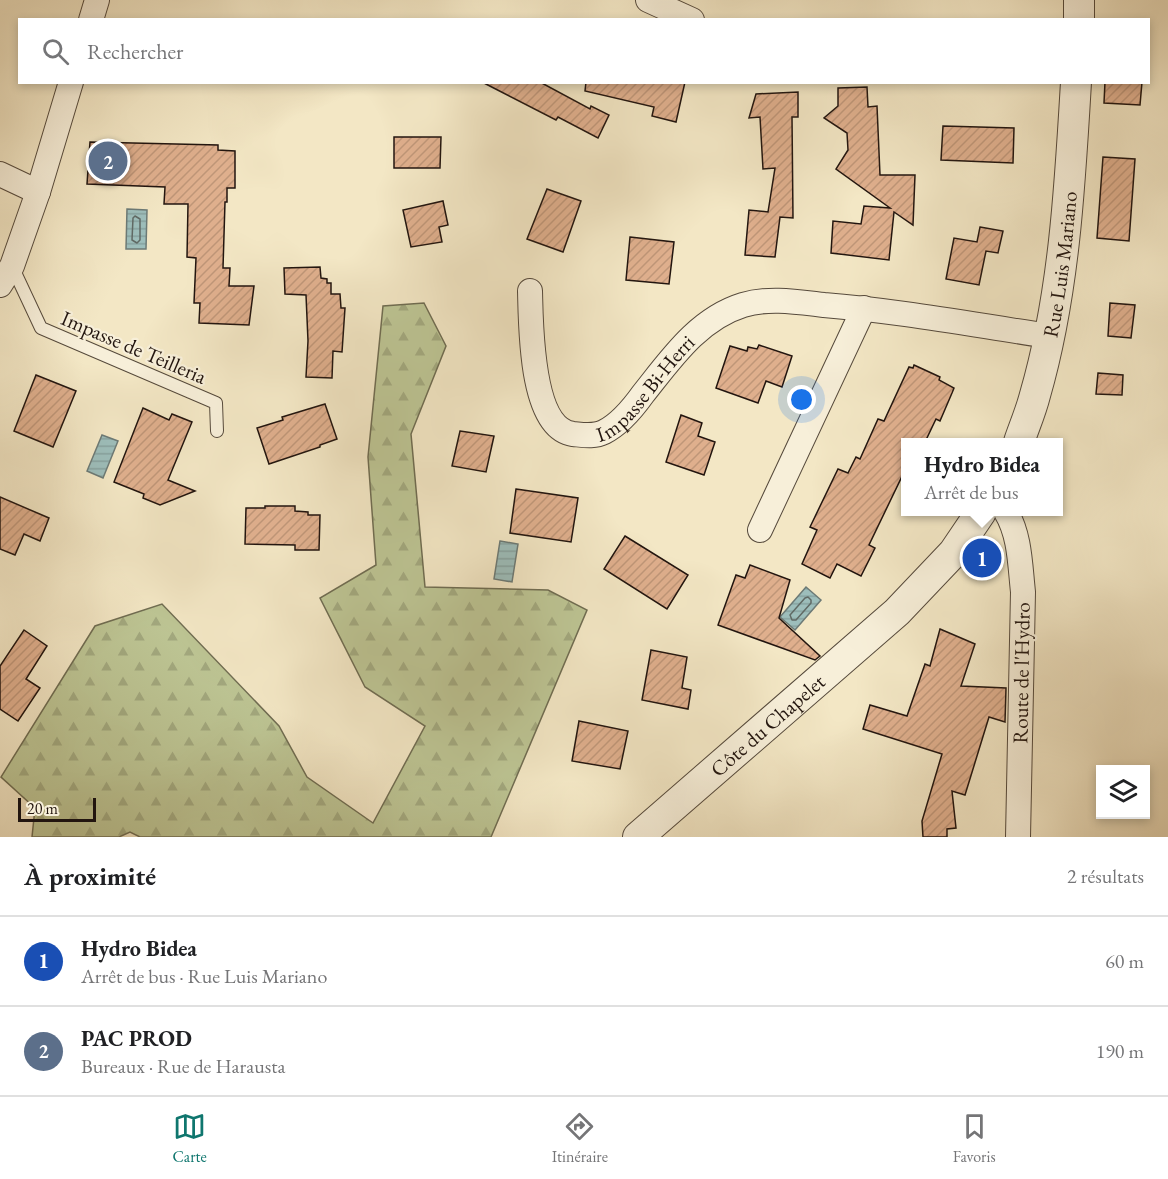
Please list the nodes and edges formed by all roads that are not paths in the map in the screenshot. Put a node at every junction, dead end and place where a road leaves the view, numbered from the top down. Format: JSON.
{"nodes":[{"id":1,"x":97,"y":0,"type":"edge"},
{"id":2,"x":648,"y":0,"type":"edge"},
{"id":3,"x":1079,"y":0,"type":"edge"},
{"id":4,"x":92,"y":18,"type":"edge"},
{"id":5,"x":688,"y":18,"type":"edge"},
{"id":6,"x":1079,"y":18,"type":"edge"},
{"id":7,"x":70,"y":84,"type":"edge"},
{"id":8,"x":1076,"y":84,"type":"edge"},
{"id":9,"x":0,"y":174,"type":"edge"},
{"id":10,"x":38,"y":192,"type":"junction"},
{"id":11,"x":6,"y":276,"type":"edge"},
{"id":12,"x":530,"y":291,"type":"dead end"},
{"id":13,"x":864,"y":308,"type":"junction"},
{"id":14,"x":1049,"y":336,"type":"junction"},
{"id":15,"x":217,"y":431,"type":"dead end"},
{"id":16,"x":1020,"y":438,"type":"edge"},
{"id":17,"x":978,"y":516,"type":"edge"},
{"id":18,"x":1008,"y":516,"type":"edge"},
{"id":19,"x":760,"y":530,"type":"dead end"},
{"id":20,"x":638,"y":837,"type":"edge"},
{"id":21,"x":1018,"y":837,"type":"edge"}],
"edges":[{"from":1,"to":4,"type":"street"},
{"from":2,"to":5,"type":"street"},
{"from":3,"to":6,"type":"street"},
{"from":7,"to":10,"type":"street"},
{"from":8,"to":14,"type":"street","name":"Rue Luis Mariano"},
{"from":9,"to":10,"type":"street"},
{"from":10,"to":11,"type":"street"},
{"from":11,"to":15,"type":"lane","name":"Impasse de Teilleria"},
{"from":12,"to":13,"type":"street","name":"Impasse Bi-Herri"},
{"from":13,"to":14,"type":"street","name":"Impasse Bi-Herri"},
{"from":13,"to":19,"type":"street"},
{"from":14,"to":16,"type":"street","name":"Rue Luis Mariano"},
{"from":17,"to":20,"type":"street","name":"Côte du Chapelet"},
{"from":18,"to":21,"type":"street","name":"Route de l'Hydro"}]}
